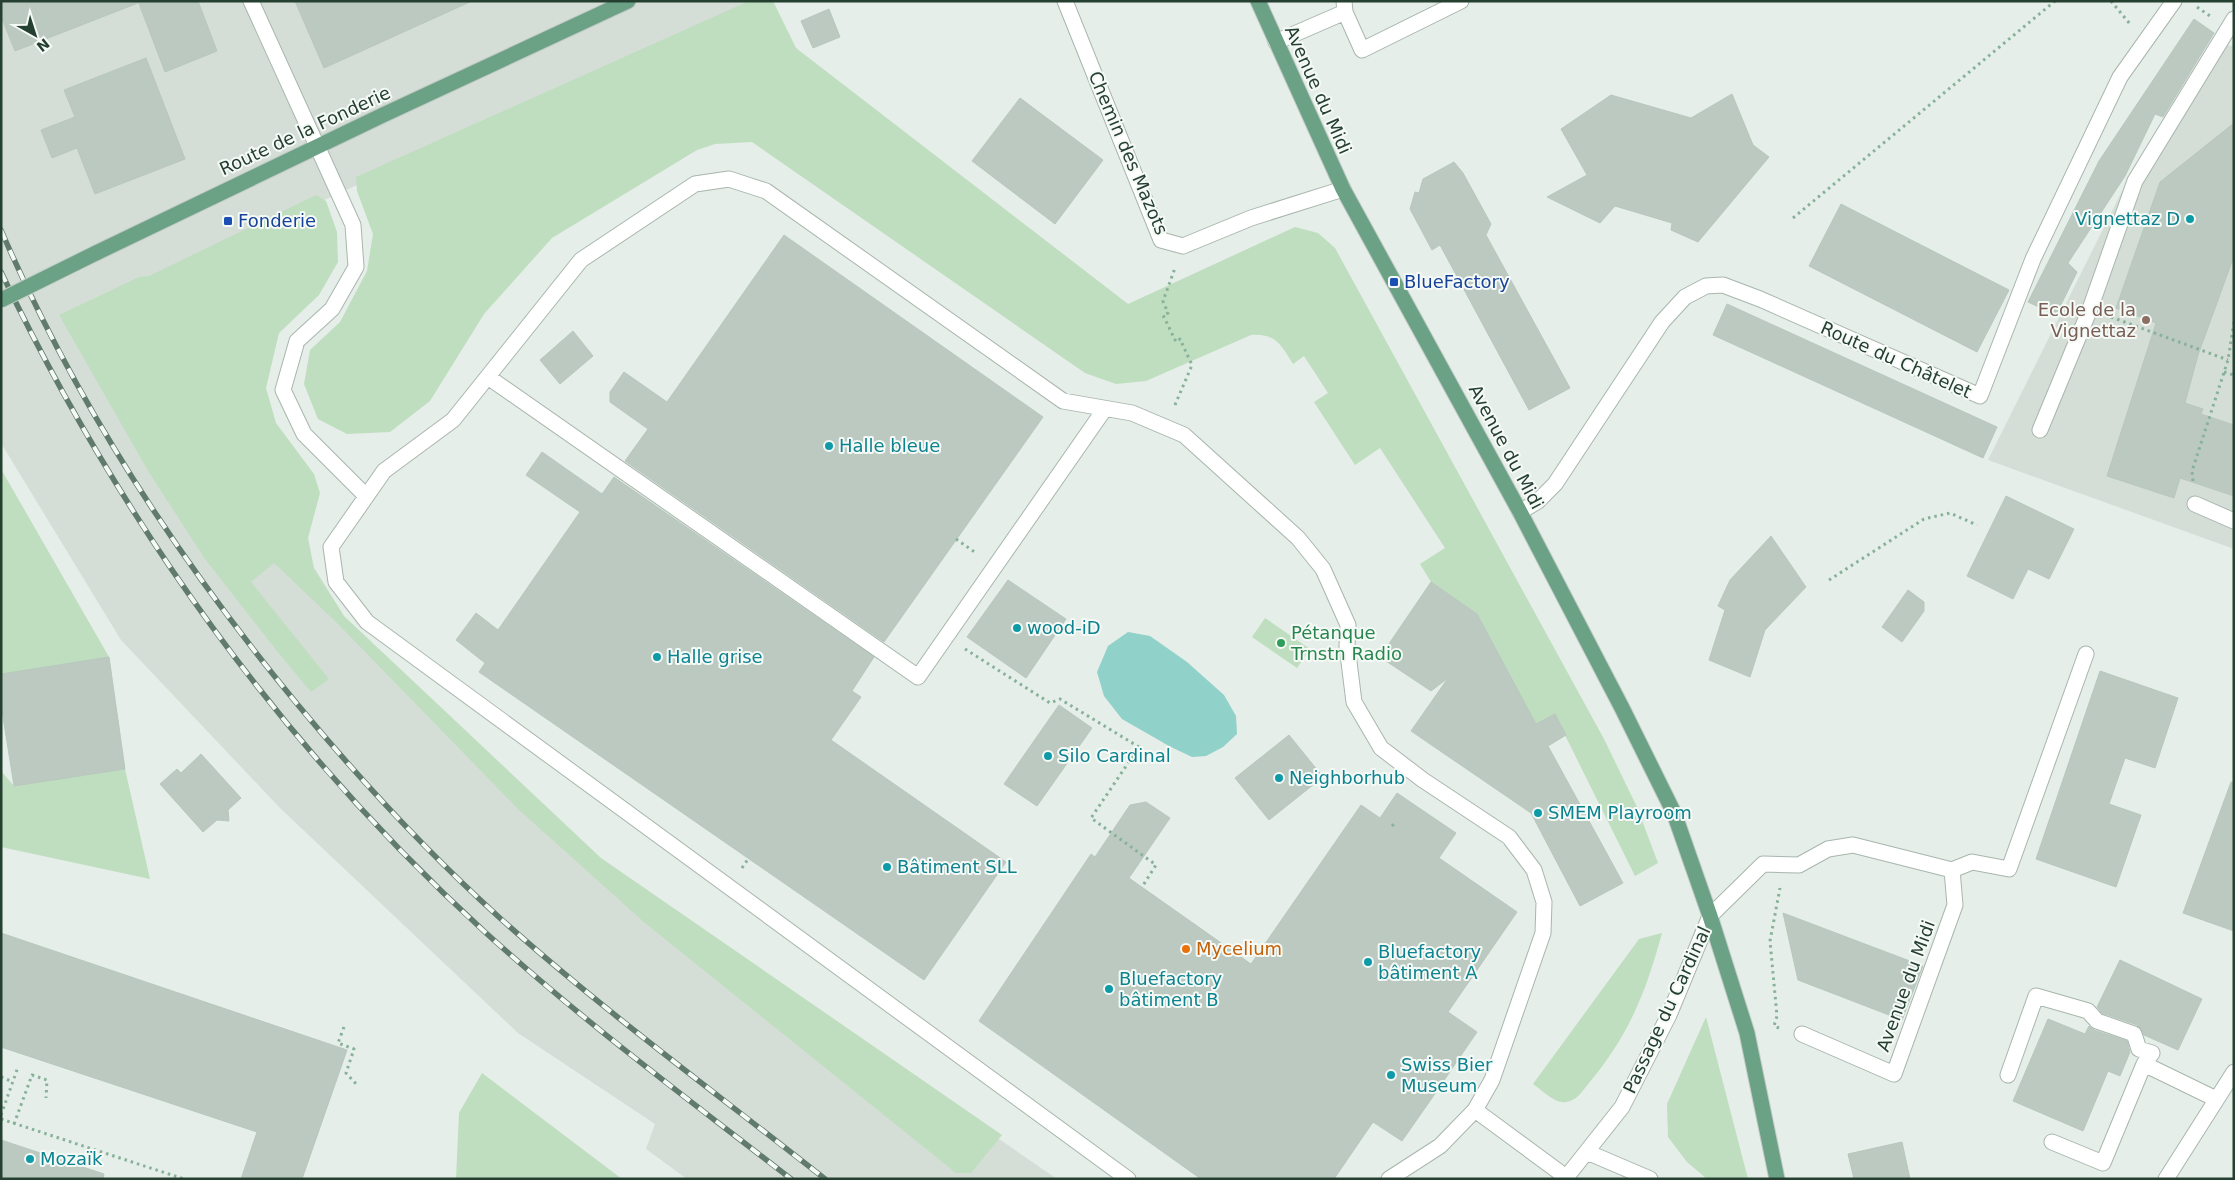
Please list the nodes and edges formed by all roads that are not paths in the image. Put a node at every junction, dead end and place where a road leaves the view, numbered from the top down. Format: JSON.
{"nodes":[{"id":1,"x":251,"y":1,"type":"edge"},
{"id":2,"x":628,"y":1,"type":"edge"},
{"id":3,"x":1064,"y":1,"type":"edge"},
{"id":4,"x":1258,"y":1,"type":"edge"},
{"id":5,"x":1461,"y":1,"type":"edge"},
{"id":6,"x":2174,"y":1,"type":"edge"},
{"id":7,"x":1345,"y":6,"type":"edge"},
{"id":8,"x":2234,"y":19,"type":"edge"},
{"id":9,"x":1276,"y":42,"type":"junction"},
{"id":10,"x":318,"y":146,"type":"junction"},
{"id":11,"x":1343,"y":189,"type":"junction"},
{"id":12,"x":1,"y":300,"type":"edge"},
{"id":13,"x":488,"y":377,"type":"junction"},
{"id":14,"x":1104,"y":410,"type":"junction"},
{"id":15,"x":2040,"y":430,"type":"dead end"},
{"id":16,"x":365,"y":495,"type":"junction"},
{"id":17,"x":2195,"y":504,"type":"road end"},
{"id":18,"x":1520,"y":512,"type":"junction"},
{"id":19,"x":2234,"y":521,"type":"edge"},
{"id":20,"x":2086,"y":654,"type":"dead end"},
{"id":21,"x":1952,"y":870,"type":"junction"},
{"id":22,"x":1710,"y":916,"type":"junction"},
{"id":23,"x":1802,"y":1034,"type":"road end"},
{"id":24,"x":2144,"y":1064,"type":"junction"},
{"id":25,"x":2234,"y":1072,"type":"edge"},
{"id":26,"x":2008,"y":1075,"type":"dead end"},
{"id":27,"x":2216,"y":1099,"type":"junction"},
{"id":28,"x":1475,"y":1110,"type":"junction"},
{"id":29,"x":2052,"y":1142,"type":"dead end"},
{"id":30,"x":1587,"y":1152,"type":"junction"},
{"id":31,"x":1566,"y":1178,"type":"edge"},
{"id":32,"x":1128,"y":1179,"type":"edge"},
{"id":33,"x":1389,"y":1179,"type":"edge"},
{"id":34,"x":1650,"y":1179,"type":"edge"},
{"id":35,"x":1777,"y":1179,"type":"edge"},
{"id":36,"x":2166,"y":1179,"type":"edge"}],
"edges":[{"from":1,"to":10,"type":"street"},
{"from":2,"to":10,"type":"main road","name":"Route de la Fonderie"},
{"from":3,"to":11,"type":"street","name":"Chemin des Mazots"},
{"from":4,"to":9,"type":"main road","name":"Avenue du Midi"},
{"from":5,"to":7,"type":"street"},
{"from":6,"to":18,"type":"street","name":"Route du Châtelet"},
{"from":7,"to":9,"type":"street"},
{"from":8,"to":15,"type":"street"},
{"from":9,"to":11,"type":"main road","name":"Avenue du Midi"},
{"from":10,"to":12,"type":"main road","name":"Route de la Fonderie","bridge":true},
{"from":10,"to":16,"type":"street"},
{"from":11,"to":18,"type":"main road","name":"Avenue du Midi"},
{"from":13,"to":14,"type":"street"},
{"from":13,"to":14,"type":"street"},
{"from":13,"to":16,"type":"street"},
{"from":14,"to":28,"type":"street"},
{"from":16,"to":32,"type":"street"},
{"from":17,"to":19,"type":"street"},
{"from":18,"to":22,"type":"main road","name":"Avenue du Midi"},
{"from":20,"to":21,"type":"street"},
{"from":21,"to":22,"type":"street"},
{"from":21,"to":23,"type":"street","name":"Avenue du Midi"},
{"from":22,"to":30,"type":"street","name":"Passage du Cardinal"},
{"from":22,"to":35,"type":"main road","name":"Avenue du Midi"},
{"from":24,"to":26,"type":"street"},
{"from":24,"to":27,"type":"street"},
{"from":24,"to":29,"type":"street"},
{"from":25,"to":27,"type":"street"},
{"from":27,"to":36,"type":"street"},
{"from":28,"to":31,"type":"street"},
{"from":28,"to":33,"type":"street"},
{"from":30,"to":31,"type":"street","name":"Passage du Cardinal"},
{"from":30,"to":34,"type":"street"}]}
